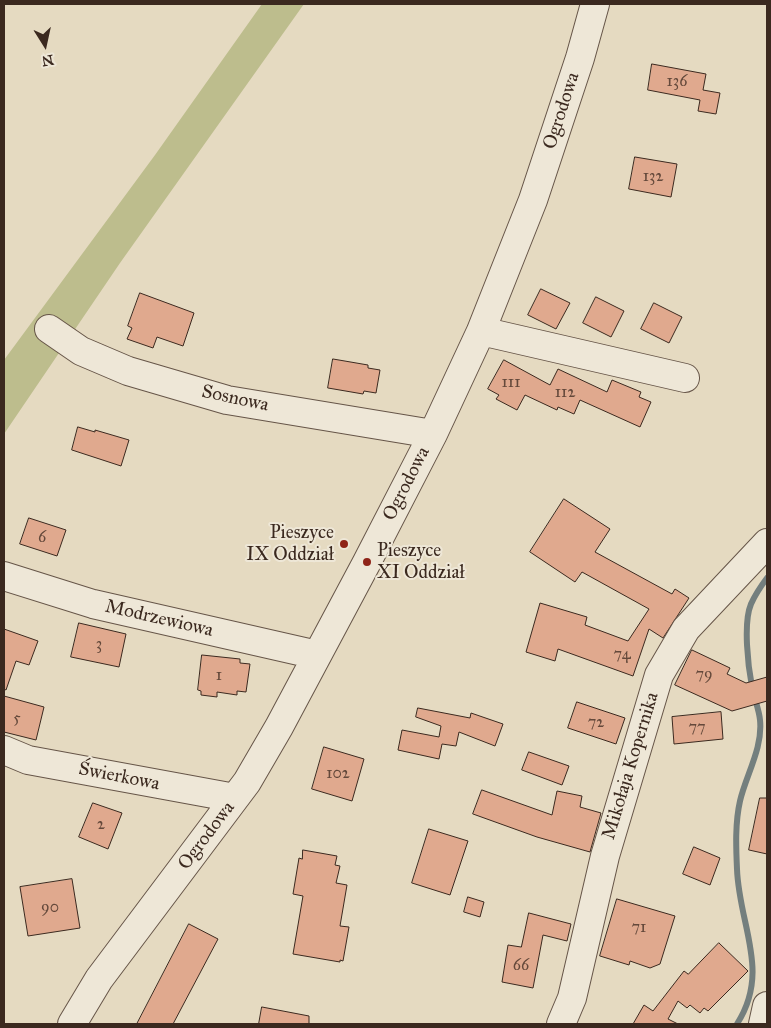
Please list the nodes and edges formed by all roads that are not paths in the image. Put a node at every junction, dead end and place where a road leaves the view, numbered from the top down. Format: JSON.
{"nodes":[{"id":1,"x":595,"y":4,"type":"edge"},
{"id":2,"x":49,"y":330,"type":"dead end"},
{"id":3,"x":481,"y":331,"type":"junction"},
{"id":4,"x":685,"y":378,"type":"dead end"},
{"id":5,"x":433,"y":434,"type":"junction"},
{"id":6,"x":767,"y":543,"type":"edge"},
{"id":7,"x":4,"y":576,"type":"edge"},
{"id":8,"x":317,"y":655,"type":"junction"},
{"id":9,"x":4,"y":750,"type":"edge"},
{"id":10,"x":235,"y":798,"type":"junction"},
{"id":11,"x":767,"y":1006,"type":"edge"},
{"id":12,"x":72,"y":1024,"type":"edge"},
{"id":13,"x":561,"y":1024,"type":"edge"},
{"id":14,"x":763,"y":1024,"type":"edge"}],
"edges":[{"from":1,"to":3,"type":"street","name":"Ogrodowa"},
{"from":2,"to":5,"type":"street","name":"Sosnowa"},
{"from":3,"to":4,"type":"street"},
{"from":3,"to":5,"type":"street","name":"Ogrodowa"},
{"from":5,"to":8,"type":"street","name":"Ogrodowa"},
{"from":6,"to":13,"type":"street","name":"Mikołaja Kopernika"},
{"from":7,"to":8,"type":"street","name":"Modrzewiowa"},
{"from":8,"to":10,"type":"street","name":"Ogrodowa"},
{"from":9,"to":10,"type":"street","name":"Świerkowa"},
{"from":10,"to":12,"type":"street","name":"Ogrodowa"},
{"from":11,"to":14,"type":"street"}]}
